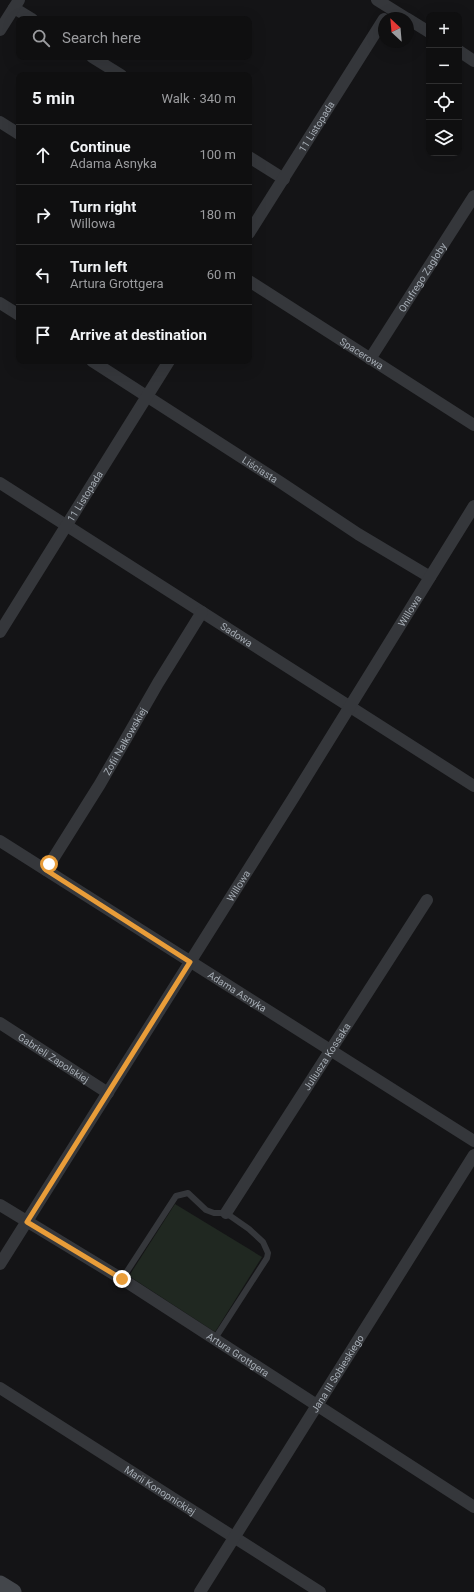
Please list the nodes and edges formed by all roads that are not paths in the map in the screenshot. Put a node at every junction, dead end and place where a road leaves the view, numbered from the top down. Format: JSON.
{"nodes":[{"id":1,"x":377,"y":0,"type":"edge"},
{"id":2,"x":16,"y":4,"type":"edge"},
{"id":3,"x":389,"y":12,"type":"edge"},
{"id":4,"x":29,"y":16,"type":"edge"},
{"id":5,"x":414,"y":23,"type":"edge"},
{"id":6,"x":378,"y":29,"type":"edge"},
{"id":7,"x":0,"y":30,"type":"edge"},
{"id":8,"x":426,"y":30,"type":"edge"},
{"id":9,"x":462,"y":53,"type":"edge"},
{"id":10,"x":97,"y":60,"type":"edge"},
{"id":11,"x":474,"y":61,"type":"edge"},
{"id":12,"x":116,"y":72,"type":"edge"},
{"id":13,"x":0,"y":122,"type":"edge"},
{"id":14,"x":16,"y":132,"type":"edge"},
{"id":15,"x":252,"y":159,"type":"edge"},
{"id":16,"x":284,"y":179,"type":"junction"},
{"id":17,"x":474,"y":196,"type":"edge"},
{"id":18,"x":252,"y":228,"type":"edge"},
{"id":19,"x":252,"y":283,"type":"edge"},
{"id":20,"x":0,"y":303,"type":"edge"},
{"id":21,"x":16,"y":313,"type":"edge"},
{"id":22,"x":370,"y":359,"type":"junction"},
{"id":23,"x":97,"y":364,"type":"edge"},
{"id":24,"x":167,"y":364,"type":"edge"},
{"id":25,"x":148,"y":396,"type":"junction"},
{"id":26,"x":474,"y":425,"type":"edge"},
{"id":27,"x":0,"y":483,"type":"edge"},
{"id":28,"x":474,"y":506,"type":"edge"},
{"id":29,"x":66,"y":525,"type":"junction"},
{"id":30,"x":430,"y":578,"type":"junction"},
{"id":31,"x":202,"y":612,"type":"junction"},
{"id":32,"x":0,"y":632,"type":"edge"},
{"id":33,"x":349,"y":707,"type":"junction"},
{"id":34,"x":474,"y":786,"type":"edge"},
{"id":35,"x":0,"y":842,"type":"edge"},
{"id":36,"x":46,"y":870,"type":"junction"},
{"id":37,"x":427,"y":900,"type":"dead end"},
{"id":38,"x":190,"y":962,"type":"junction"},
{"id":39,"x":0,"y":1023,"type":"edge"},
{"id":40,"x":331,"y":1050,"type":"junction"},
{"id":41,"x":108,"y":1093,"type":"junction"},
{"id":42,"x":474,"y":1141,"type":"edge"},
{"id":43,"x":474,"y":1155,"type":"edge"},
{"id":44,"x":0,"y":1205,"type":"edge"},
{"id":45,"x":226,"y":1213,"type":"junction"},
{"id":46,"x":27,"y":1222,"type":"junction"},
{"id":47,"x":0,"y":1264,"type":"edge"},
{"id":48,"x":122,"y":1279,"type":"junction"},
{"id":49,"x":214,"y":1340,"type":"junction"},
{"id":50,"x":0,"y":1388,"type":"edge"},
{"id":51,"x":316,"y":1404,"type":"junction"},
{"id":52,"x":474,"y":1507,"type":"edge"},
{"id":53,"x":234,"y":1537,"type":"junction"},
{"id":54,"x":0,"y":1584,"type":"edge"},
{"id":55,"x":13,"y":1592,"type":"edge"},
{"id":56,"x":200,"y":1592,"type":"edge"},
{"id":57,"x":320,"y":1592,"type":"edge"}],
"edges":[{"from":1,"to":3,"type":"street"},
{"from":2,"to":4,"type":"street"},
{"from":2,"to":7,"type":"street"},
{"from":5,"to":8,"type":"street"},
{"from":6,"to":16,"type":"street","name":"11 Listopada"},
{"from":9,"to":11,"type":"street"},
{"from":10,"to":12,"type":"street"},
{"from":13,"to":14,"type":"street"},
{"from":15,"to":16,"type":"street"},
{"from":16,"to":18,"type":"street","name":"11 Listopada"},
{"from":17,"to":22,"type":"street","name":"Onufrego Zagłoby"},
{"from":19,"to":22,"type":"street","name":"Spacerowa"},
{"from":20,"to":21,"type":"street"},
{"from":22,"to":26,"type":"street","name":"Spacerowa"},
{"from":23,"to":25,"type":"street","name":"Liściasta"},
{"from":24,"to":25,"type":"street","name":"11 Listopada"},
{"from":25,"to":29,"type":"street","name":"11 Listopada"},
{"from":25,"to":30,"type":"street","name":"Liściasta"},
{"from":27,"to":29,"type":"street","name":"Sadowa"},
{"from":28,"to":30,"type":"street","name":"Willowa"},
{"from":29,"to":31,"type":"street","name":"Sadowa"},
{"from":29,"to":32,"type":"street","name":"11 Listopada"},
{"from":30,"to":33,"type":"street","name":"Willowa"},
{"from":31,"to":33,"type":"street","name":"Sadowa"},
{"from":31,"to":36,"type":"street","name":"Zofii Nałkowskiej"},
{"from":33,"to":34,"type":"street","name":"Sadowa"},
{"from":33,"to":38,"type":"street","name":"Willowa"},
{"from":35,"to":36,"type":"street","name":"Adama Asnyka"},
{"from":36,"to":38,"type":"street","name":"Adama Asnyka"},
{"from":37,"to":40,"type":"street","name":"Juliusza Kossaka"},
{"from":38,"to":40,"type":"street","name":"Adama Asnyka"},
{"from":38,"to":41,"type":"street","name":"Willowa"},
{"from":39,"to":41,"type":"street","name":"Gabrieli Zapolskiej"},
{"from":40,"to":42,"type":"street","name":"Adama Asnyka"},
{"from":40,"to":45,"type":"street","name":"Juliusza Kossaka"},
{"from":41,"to":46,"type":"street","name":"Willowa"},
{"from":43,"to":51,"type":"street","name":"Jana III Sobieskiego"},
{"from":44,"to":46,"type":"street","name":"Artura Grottgera"},
{"from":45,"to":48,"type":"lane"},
{"from":45,"to":49,"type":"lane"},
{"from":46,"to":47,"type":"street","name":"Willowa"},
{"from":46,"to":48,"type":"street","name":"Artura Grottgera"},
{"from":48,"to":49,"type":"street","name":"Artura Grottgera"},
{"from":49,"to":51,"type":"street","name":"Artura Grottgera"},
{"from":50,"to":53,"type":"street","name":"Marii Konopnickiej"},
{"from":51,"to":52,"type":"street","name":"Artura Grottgera"},
{"from":51,"to":53,"type":"street","name":"Jana III Sobieskiego"},
{"from":53,"to":56,"type":"street","name":"Jana III Sobieskiego"},
{"from":53,"to":57,"type":"street","name":"Marii Konopnickiej"},
{"from":54,"to":55,"type":"main road"}]}
